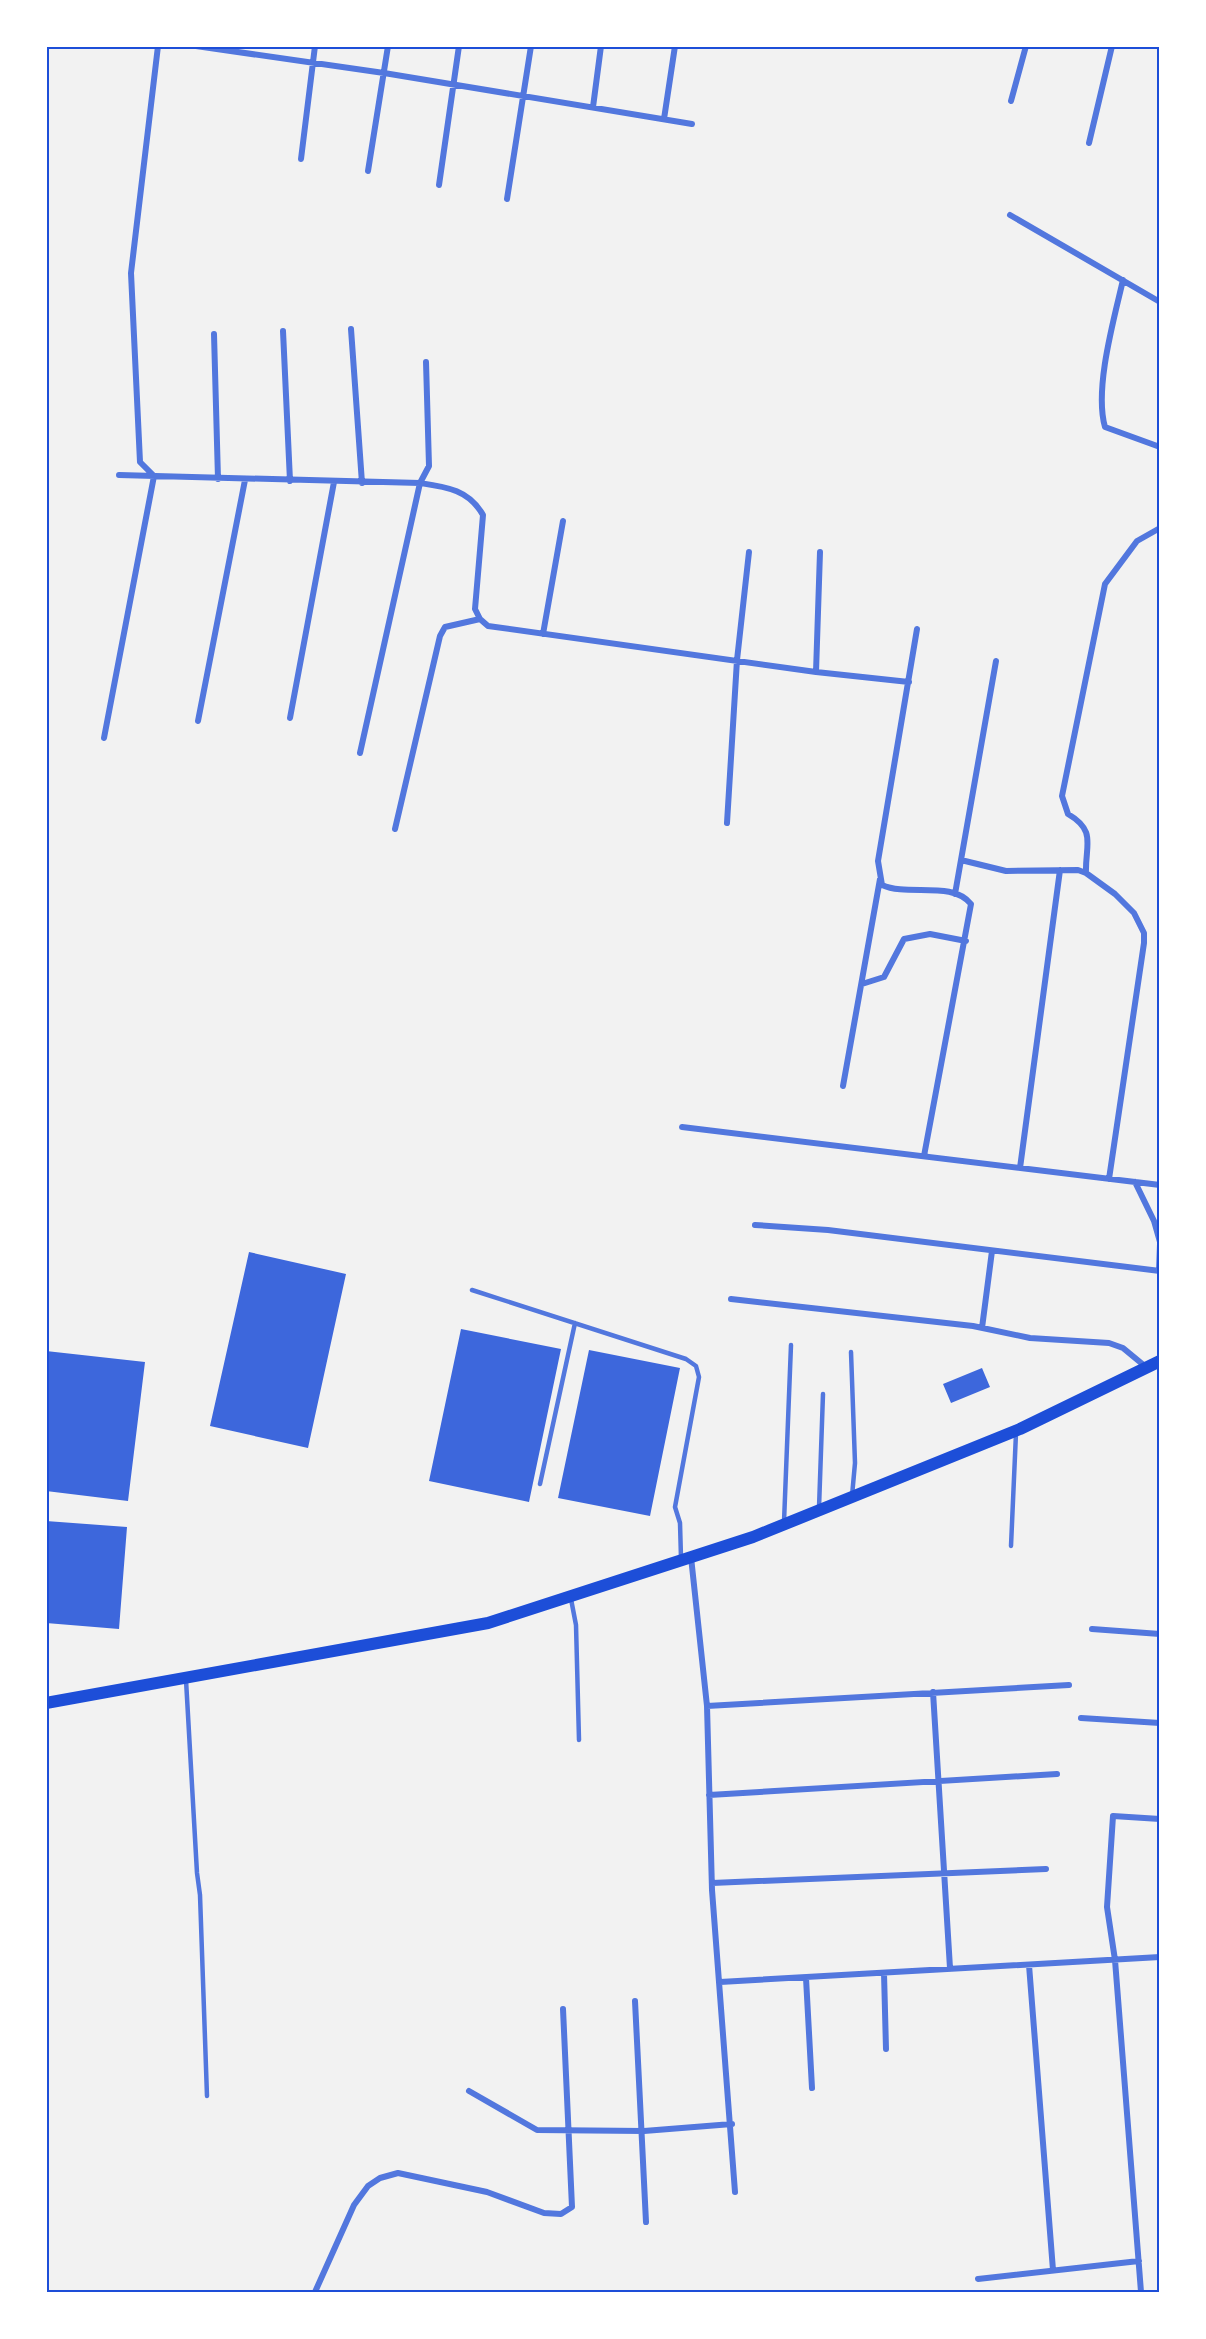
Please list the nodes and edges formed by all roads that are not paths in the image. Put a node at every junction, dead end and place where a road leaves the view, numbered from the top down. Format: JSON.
{"nodes":[{"id":1,"x":158,"y":46,"type":"edge"},
{"id":2,"x":196,"y":46,"type":"edge"},
{"id":3,"x":315,"y":46,"type":"edge"},
{"id":4,"x":388,"y":46,"type":"edge"},
{"id":5,"x":459,"y":46,"type":"edge"},
{"id":6,"x":531,"y":46,"type":"edge"},
{"id":7,"x":601,"y":46,"type":"edge"},
{"id":8,"x":675,"y":46,"type":"edge"},
{"id":9,"x":1026,"y":46,"type":"edge"},
{"id":10,"x":1112,"y":46,"type":"edge"},
{"id":11,"x":312,"y":62,"type":"junction"},
{"id":12,"x":384,"y":73,"type":"junction"},
{"id":13,"x":453,"y":85,"type":"junction"},
{"id":14,"x":524,"y":97,"type":"junction"},
{"id":15,"x":1011,"y":101,"type":"dead end"},
{"id":16,"x":593,"y":107,"type":"junction"},
{"id":17,"x":664,"y":119,"type":"junction"},
{"id":18,"x":692,"y":124,"type":"dead end"},
{"id":19,"x":1089,"y":143,"type":"dead end"},
{"id":20,"x":301,"y":159,"type":"dead end"},
{"id":21,"x":368,"y":171,"type":"dead end"},
{"id":22,"x":439,"y":185,"type":"dead end"},
{"id":23,"x":507,"y":199,"type":"dead end"},
{"id":24,"x":1010,"y":215,"type":"dead end"},
{"id":25,"x":1124,"y":280,"type":"junction"},
{"id":26,"x":1160,"y":302,"type":"edge"},
{"id":27,"x":351,"y":329,"type":"dead end"},
{"id":28,"x":283,"y":331,"type":"dead end"},
{"id":29,"x":214,"y":334,"type":"dead end"},
{"id":30,"x":426,"y":362,"type":"dead end"},
{"id":31,"x":1160,"y":447,"type":"edge"},
{"id":32,"x":119,"y":475,"type":"dead end"},
{"id":33,"x":154,"y":476,"type":"junction"},
{"id":34,"x":218,"y":479,"type":"junction"},
{"id":35,"x":245,"y":480,"type":"junction"},
{"id":36,"x":290,"y":481,"type":"junction"},
{"id":37,"x":334,"y":482,"type":"junction"},
{"id":38,"x":362,"y":483,"type":"junction"},
{"id":39,"x":420,"y":483,"type":"junction"},
{"id":40,"x":563,"y":521,"type":"dead end"},
{"id":41,"x":1160,"y":528,"type":"edge"},
{"id":42,"x":748,"y":552,"type":"dead end"},
{"id":43,"x":820,"y":552,"type":"dead end"},
{"id":44,"x":480,"y":619,"type":"junction"},
{"id":45,"x":917,"y":629,"type":"dead end"},
{"id":46,"x":543,"y":634,"type":"junction"},
{"id":47,"x":737,"y":660,"type":"junction"},
{"id":48,"x":996,"y":661,"type":"dead end"},
{"id":49,"x":816,"y":672,"type":"junction"},
{"id":50,"x":909,"y":682,"type":"junction"},
{"id":51,"x":290,"y":718,"type":"dead end"},
{"id":52,"x":198,"y":721,"type":"dead end"},
{"id":53,"x":104,"y":738,"type":"dead end"},
{"id":54,"x":360,"y":753,"type":"dead end"},
{"id":55,"x":727,"y":823,"type":"dead end"},
{"id":56,"x":395,"y":829,"type":"dead end"},
{"id":57,"x":961,"y":860,"type":"junction"},
{"id":58,"x":1060,"y":870,"type":"junction"},
{"id":59,"x":1086,"y":873,"type":"junction"},
{"id":60,"x":880,"y":879,"type":"junction"},
{"id":61,"x":955,"y":894,"type":"junction"},
{"id":62,"x":966,"y":941,"type":"junction"},
{"id":63,"x":862,"y":984,"type":"junction"},
{"id":64,"x":843,"y":1086,"type":"dead end"},
{"id":65,"x":682,"y":1127,"type":"dead end"},
{"id":66,"x":924,"y":1156,"type":"junction"},
{"id":67,"x":1020,"y":1168,"type":"junction"},
{"id":68,"x":1109,"y":1179,"type":"junction"},
{"id":69,"x":1135,"y":1182,"type":"junction"},
{"id":70,"x":1160,"y":1185,"type":"edge"},
{"id":71,"x":755,"y":1225,"type":"dead end"},
{"id":72,"x":1160,"y":1243,"type":"edge"},
{"id":73,"x":992,"y":1251,"type":"junction"},
{"id":74,"x":1159,"y":1271,"type":"edge"},
{"id":75,"x":472,"y":1290,"type":"dead end"},
{"id":76,"x":731,"y":1299,"type":"dead end"},
{"id":77,"x":574,"y":1323,"type":"junction"},
{"id":78,"x":982,"y":1328,"type":"junction"},
{"id":79,"x":791,"y":1346,"type":"dead end"},
{"id":80,"x":851,"y":1352,"type":"dead end"},
{"id":81,"x":1160,"y":1361,"type":"edge"},
{"id":82,"x":1146,"y":1367,"type":"junction"},
{"id":83,"x":823,"y":1394,"type":"dead end"},
{"id":84,"x":1016,"y":1431,"type":"junction"},
{"id":85,"x":540,"y":1484,"type":"dead end"},
{"id":86,"x":852,"y":1497,"type":"junction"},
{"id":87,"x":819,"y":1510,"type":"junction"},
{"id":88,"x":783,"y":1524,"type":"junction"},
{"id":89,"x":1011,"y":1546,"type":"dead end"},
{"id":90,"x":686,"y":1559,"type":"junction"},
{"id":91,"x":570,"y":1596,"type":"junction"},
{"id":92,"x":1092,"y":1629,"type":"dead end"},
{"id":93,"x":1160,"y":1634,"type":"edge"},
{"id":94,"x":186,"y":1677,"type":"junction"},
{"id":95,"x":1069,"y":1685,"type":"dead end"},
{"id":96,"x":933,"y":1692,"type":"junction"},
{"id":97,"x":46,"y":1703,"type":"edge"},
{"id":98,"x":707,"y":1706,"type":"junction"},
{"id":99,"x":1081,"y":1718,"type":"dead end"},
{"id":100,"x":1160,"y":1724,"type":"edge"},
{"id":101,"x":579,"y":1740,"type":"dead end"},
{"id":102,"x":1058,"y":1774,"type":"dead end"},
{"id":103,"x":939,"y":1782,"type":"junction"},
{"id":104,"x":710,"y":1795,"type":"junction"},
{"id":105,"x":1160,"y":1819,"type":"edge"},
{"id":106,"x":1047,"y":1869,"type":"dead end"},
{"id":107,"x":944,"y":1872,"type":"junction"},
{"id":108,"x":712,"y":1883,"type":"junction"},
{"id":109,"x":1160,"y":1957,"type":"edge"},
{"id":110,"x":1115,"y":1960,"type":"junction"},
{"id":111,"x":1029,"y":1965,"type":"junction"},
{"id":112,"x":950,"y":1968,"type":"junction"},
{"id":113,"x":884,"y":1973,"type":"junction"},
{"id":114,"x":806,"y":1978,"type":"junction"},
{"id":115,"x":720,"y":1982,"type":"junction"},
{"id":116,"x":635,"y":2001,"type":"dead end"},
{"id":117,"x":563,"y":2009,"type":"dead end"},
{"id":118,"x":886,"y":2049,"type":"dead end"},
{"id":119,"x":812,"y":2088,"type":"dead end"},
{"id":120,"x":469,"y":2091,"type":"dead end"},
{"id":121,"x":207,"y":2096,"type":"dead end"},
{"id":122,"x":732,"y":2124,"type":"junction"},
{"id":123,"x":644,"y":2131,"type":"junction"},
{"id":124,"x":567,"y":2132,"type":"junction"},
{"id":125,"x":735,"y":2192,"type":"dead end"},
{"id":126,"x":646,"y":2222,"type":"dead end"},
{"id":127,"x":1138,"y":2261,"type":"junction"},
{"id":128,"x":1053,"y":2270,"type":"junction"},
{"id":129,"x":978,"y":2279,"type":"dead end"},
{"id":130,"x":315,"y":2292,"type":"edge"},
{"id":131,"x":1141,"y":2292,"type":"edge"}],
"edges":[{"from":1,"to":33,"type":"street"},
{"from":2,"to":11,"type":"street"},
{"from":3,"to":11,"type":"street"},
{"from":4,"to":12,"type":"street"},
{"from":5,"to":13,"type":"street"},
{"from":6,"to":14,"type":"street"},
{"from":7,"to":16,"type":"street"},
{"from":8,"to":17,"type":"street"},
{"from":9,"to":15,"type":"street"},
{"from":10,"to":19,"type":"street"},
{"from":11,"to":12,"type":"street"},
{"from":11,"to":20,"type":"street"},
{"from":12,"to":13,"type":"street"},
{"from":12,"to":21,"type":"street"},
{"from":13,"to":14,"type":"street"},
{"from":13,"to":22,"type":"street"},
{"from":14,"to":16,"type":"street"},
{"from":14,"to":23,"type":"street"},
{"from":16,"to":17,"type":"street"},
{"from":17,"to":18,"type":"street"},
{"from":24,"to":25,"type":"street"},
{"from":25,"to":26,"type":"street"},
{"from":25,"to":31,"type":"street"},
{"from":27,"to":38,"type":"street"},
{"from":28,"to":36,"type":"street"},
{"from":29,"to":34,"type":"street"},
{"from":30,"to":39,"type":"street"},
{"from":32,"to":33,"type":"street"},
{"from":33,"to":34,"type":"street"},
{"from":33,"to":53,"type":"street"},
{"from":34,"to":35,"type":"street"},
{"from":35,"to":36,"type":"street"},
{"from":35,"to":52,"type":"street"},
{"from":36,"to":37,"type":"street"},
{"from":37,"to":38,"type":"street"},
{"from":37,"to":51,"type":"street"},
{"from":38,"to":39,"type":"street"},
{"from":39,"to":44,"type":"street"},
{"from":39,"to":54,"type":"street"},
{"from":40,"to":46,"type":"street"},
{"from":41,"to":59,"type":"street"},
{"from":42,"to":47,"type":"street"},
{"from":43,"to":49,"type":"street"},
{"from":44,"to":46,"type":"street"},
{"from":44,"to":56,"type":"street"},
{"from":45,"to":50,"type":"street"},
{"from":46,"to":47,"type":"street"},
{"from":47,"to":49,"type":"street"},
{"from":47,"to":55,"type":"street"},
{"from":48,"to":57,"type":"street"},
{"from":49,"to":50,"type":"street"},
{"from":50,"to":60,"type":"street"},
{"from":57,"to":58,"type":"street"},
{"from":57,"to":61,"type":"street"},
{"from":58,"to":59,"type":"street"},
{"from":58,"to":67,"type":"street"},
{"from":59,"to":68,"type":"street"},
{"from":60,"to":61,"type":"street"},
{"from":60,"to":63,"type":"street"},
{"from":61,"to":62,"type":"street"},
{"from":62,"to":63,"type":"street"},
{"from":62,"to":66,"type":"street"},
{"from":63,"to":64,"type":"street"},
{"from":65,"to":66,"type":"street"},
{"from":66,"to":67,"type":"street"},
{"from":67,"to":68,"type":"street"},
{"from":68,"to":69,"type":"street"},
{"from":69,"to":70,"type":"street"},
{"from":69,"to":72,"type":"street"},
{"from":71,"to":73,"type":"street"},
{"from":72,"to":74,"type":"street"},
{"from":73,"to":74,"type":"street"},
{"from":73,"to":78,"type":"street"},
{"from":75,"to":77,"type":"lane"},
{"from":76,"to":78,"type":"street"},
{"from":77,"to":85,"type":"lane"},
{"from":77,"to":90,"type":"lane"},
{"from":78,"to":82,"type":"street"},
{"from":79,"to":88,"type":"lane"},
{"from":80,"to":86,"type":"lane"},
{"from":81,"to":82,"type":"main road"},
{"from":82,"to":84,"type":"main road"},
{"from":83,"to":87,"type":"lane"},
{"from":84,"to":86,"type":"main road"},
{"from":84,"to":89,"type":"lane"},
{"from":86,"to":87,"type":"main road"},
{"from":87,"to":88,"type":"main road"},
{"from":88,"to":90,"type":"main road"},
{"from":90,"to":91,"type":"main road"},
{"from":90,"to":98,"type":"street"},
{"from":91,"to":94,"type":"main road"},
{"from":91,"to":101,"type":"lane"},
{"from":92,"to":93,"type":"street"},
{"from":94,"to":97,"type":"main road"},
{"from":94,"to":121,"type":"lane"},
{"from":95,"to":96,"type":"street"},
{"from":96,"to":98,"type":"street"},
{"from":96,"to":103,"type":"street"},
{"from":98,"to":104,"type":"street"},
{"from":99,"to":100,"type":"street"},
{"from":102,"to":103,"type":"street"},
{"from":103,"to":104,"type":"street"},
{"from":103,"to":107,"type":"street"},
{"from":104,"to":108,"type":"street"},
{"from":105,"to":110,"type":"street"},
{"from":106,"to":107,"type":"street"},
{"from":107,"to":108,"type":"street"},
{"from":107,"to":112,"type":"street"},
{"from":108,"to":115,"type":"street"},
{"from":109,"to":110,"type":"street"},
{"from":110,"to":111,"type":"street"},
{"from":110,"to":127,"type":"street"},
{"from":111,"to":112,"type":"street"},
{"from":111,"to":128,"type":"street"},
{"from":112,"to":113,"type":"street"},
{"from":113,"to":114,"type":"street"},
{"from":113,"to":118,"type":"street"},
{"from":114,"to":115,"type":"street"},
{"from":114,"to":119,"type":"street"},
{"from":115,"to":122,"type":"street"},
{"from":116,"to":123,"type":"street"},
{"from":117,"to":124,"type":"street"},
{"from":120,"to":124,"type":"street"},
{"from":122,"to":123,"type":"street"},
{"from":122,"to":125,"type":"street"},
{"from":123,"to":124,"type":"street"},
{"from":123,"to":126,"type":"street"},
{"from":124,"to":130,"type":"street"},
{"from":127,"to":128,"type":"street"},
{"from":127,"to":131,"type":"street"},
{"from":128,"to":129,"type":"street"}]}
